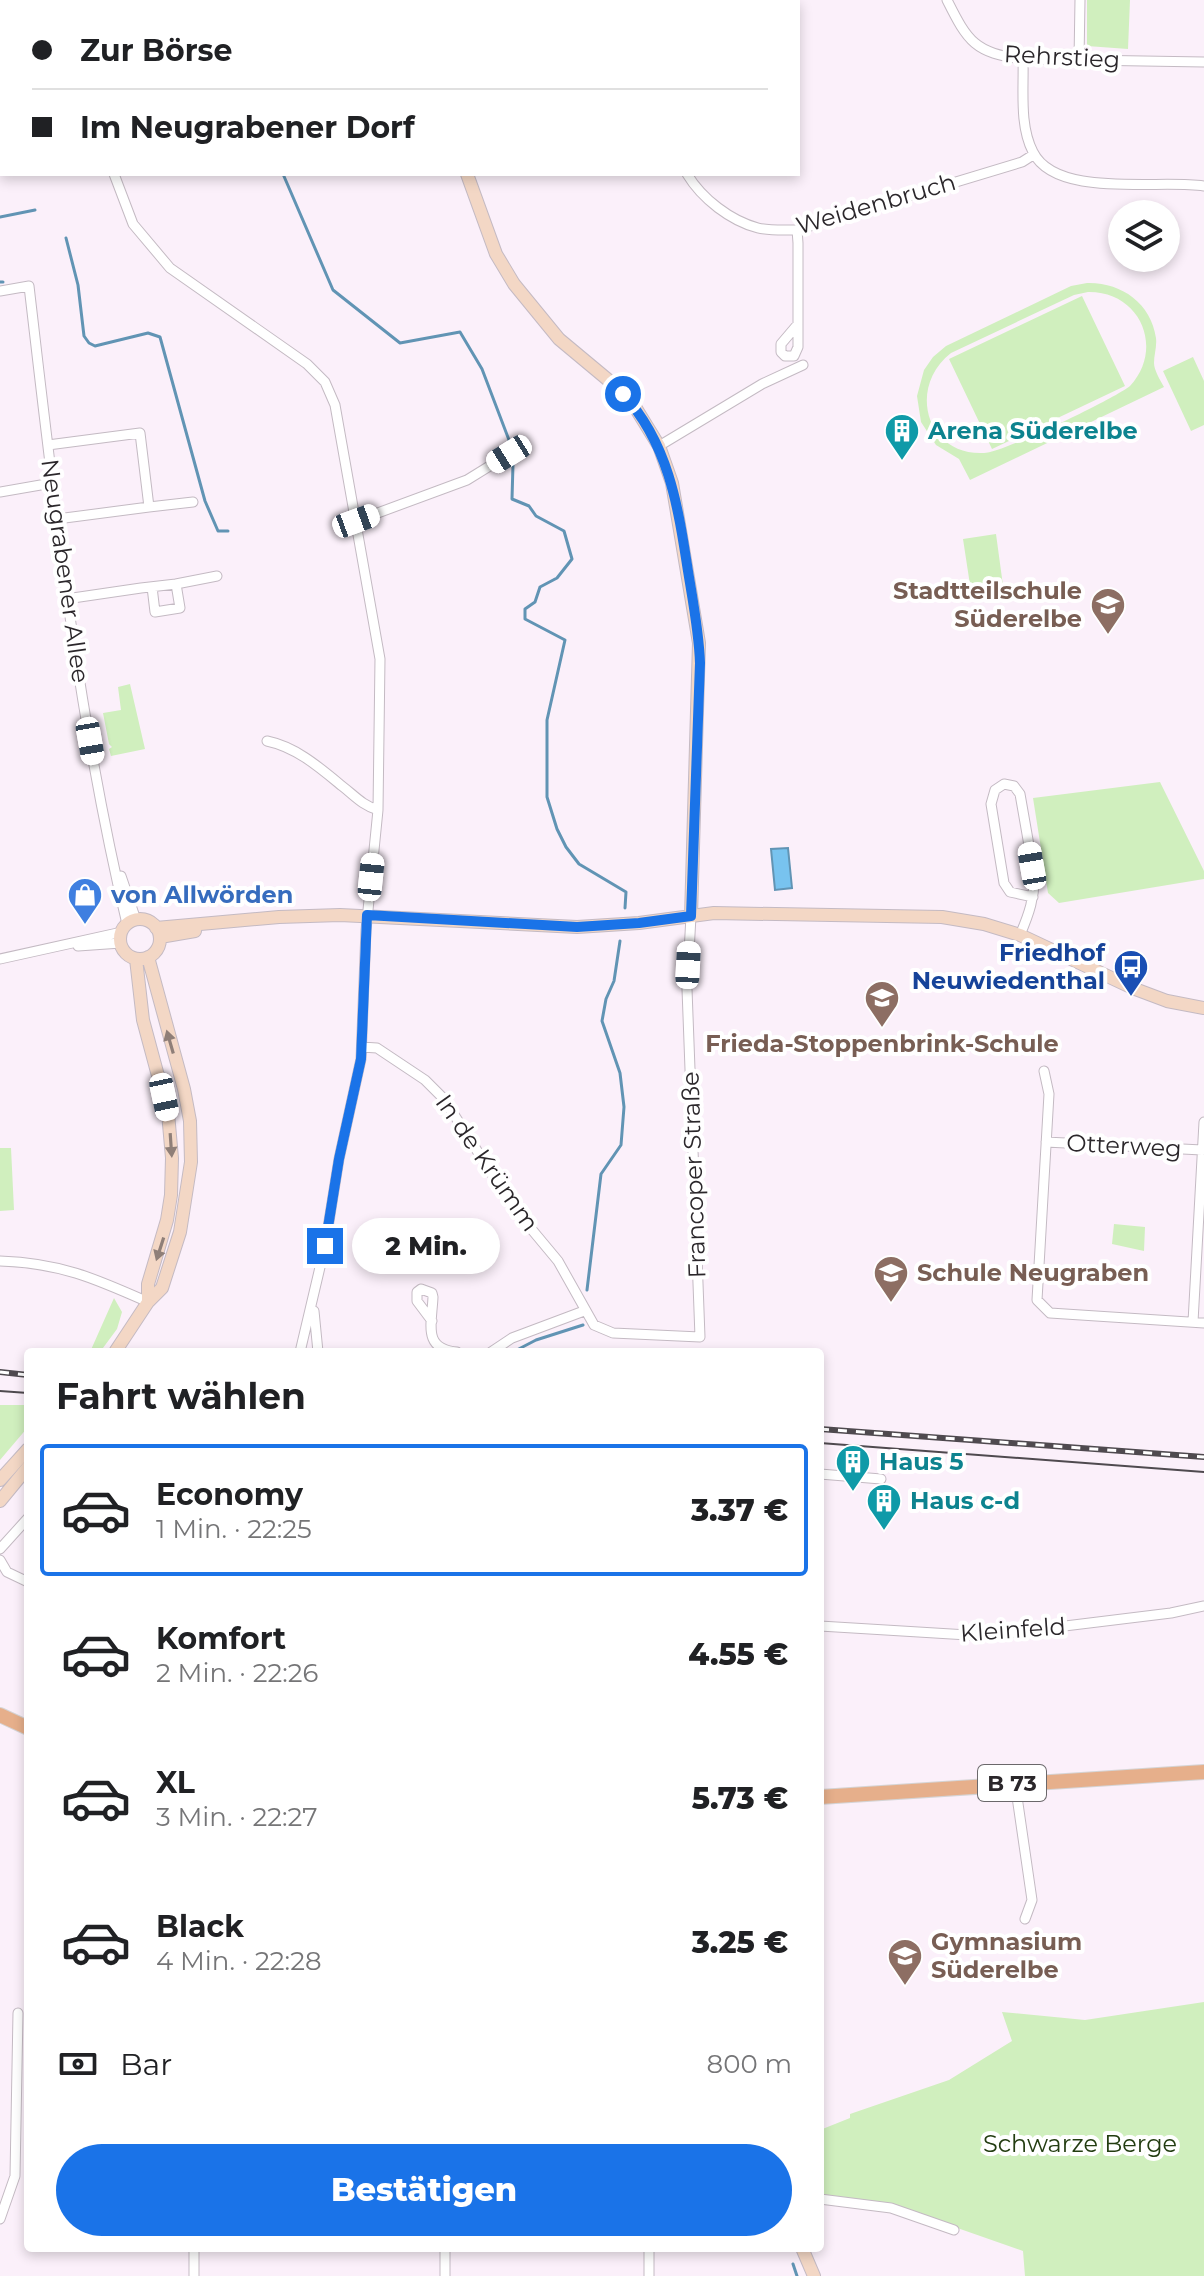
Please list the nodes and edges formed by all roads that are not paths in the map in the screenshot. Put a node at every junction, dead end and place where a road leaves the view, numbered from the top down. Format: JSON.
{"nodes":[{"id":1,"x":947,"y":0,"type":"edge"},
{"id":2,"x":1080,"y":0,"type":"edge"},
{"id":3,"x":1023,"y":59,"type":"junction"},
{"id":4,"x":1079,"y":60,"type":"junction"},
{"id":5,"x":1204,"y":62,"type":"edge"},
{"id":6,"x":1033,"y":155,"type":"junction"},
{"id":7,"x":115,"y":176,"type":"edge"},
{"id":8,"x":468,"y":176,"type":"edge"},
{"id":9,"x":689,"y":176,"type":"edge"},
{"id":10,"x":1204,"y":186,"type":"edge"},
{"id":11,"x":797,"y":230,"type":"junction"},
{"id":12,"x":0,"y":291,"type":"edge"},
{"id":13,"x":798,"y":324,"type":"dead end"},
{"id":14,"x":803,"y":365,"type":"dead end"},
{"id":15,"x":48,"y":445,"type":"junction"},
{"id":16,"x":659,"y":446,"type":"junction"},
{"id":17,"x":509,"y":454,"type":"dead end"},
{"id":18,"x":52,"y":483,"type":"junction"},
{"id":19,"x":0,"y":492,"type":"edge"},
{"id":20,"x":193,"y":502,"type":"dead end"},
{"id":21,"x":149,"y":507,"type":"junction"},
{"id":22,"x":57,"y":519,"type":"junction"},
{"id":23,"x":356,"y":521,"type":"junction"},
{"id":24,"x":217,"y":576,"type":"dead end"},
{"id":25,"x":176,"y":584,"type":"junction"},
{"id":26,"x":152,"y":587,"type":"junction"},
{"id":27,"x":66,"y":599,"type":"junction"},
{"id":28,"x":267,"y":741,"type":"dead end"},
{"id":29,"x":378,"y":810,"type":"junction"},
{"id":30,"x":1033,"y":897,"type":"junction"},
{"id":31,"x":367,"y":915,"type":"junction"},
{"id":32,"x":691,"y":916,"type":"junction"},
{"id":33,"x":126,"y":930,"type":"junction"},
{"id":34,"x":158,"y":932,"type":"junction"},
{"id":35,"x":1020,"y":935,"type":"junction"},
{"id":36,"x":1,"y":955,"type":"edge"},
{"id":37,"x":142,"y":958,"type":"junction"},
{"id":38,"x":1204,"y":1008,"type":"edge"},
{"id":39,"x":362,"y":1047,"type":"junction"},
{"id":40,"x":1044,"y":1071,"type":"dead end"},
{"id":41,"x":1204,"y":1122,"type":"edge"},
{"id":42,"x":1046,"y":1142,"type":"junction"},
{"id":43,"x":1202,"y":1150,"type":"junction"},
{"id":44,"x":0,"y":1261,"type":"edge"},
{"id":45,"x":313,"y":1300,"type":"junction"},
{"id":46,"x":148,"y":1302,"type":"junction"},
{"id":47,"x":584,"y":1311,"type":"junction"},
{"id":48,"x":432,"y":1321,"type":"dead end"},
{"id":49,"x":1199,"y":1322,"type":"edge"},
{"id":50,"x":700,"y":1337,"type":"joint"},
{"id":51,"x":118,"y":1348,"type":"edge"},
{"id":52,"x":301,"y":1348,"type":"edge"},
{"id":53,"x":318,"y":1348,"type":"edge"},
{"id":54,"x":440,"y":1348,"type":"edge"},
{"id":55,"x":497,"y":1348,"type":"edge"},
{"id":56,"x":24,"y":1453,"type":"edge"},
{"id":57,"x":24,"y":1472,"type":"edge"},
{"id":58,"x":824,"y":1474,"type":"edge"},
{"id":59,"x":881,"y":1479,"type":"dead end"},
{"id":60,"x":0,"y":1480,"type":"edge"},
{"id":61,"x":0,"y":1501,"type":"edge"},
{"id":62,"x":24,"y":1522,"type":"edge"},
{"id":63,"x":0,"y":1549,"type":"edge"},
{"id":64,"x":1,"y":1564,"type":"edge"},
{"id":65,"x":24,"y":1580,"type":"edge"},
{"id":66,"x":1204,"y":1606,"type":"edge"},
{"id":67,"x":824,"y":1626,"type":"edge"},
{"id":68,"x":0,"y":1715,"type":"edge"},
{"id":69,"x":24,"y":1726,"type":"edge"},
{"id":70,"x":1204,"y":1772,"type":"edge"},
{"id":71,"x":1015,"y":1783,"type":"junction"},
{"id":72,"x":824,"y":1797,"type":"edge"},
{"id":73,"x":1025,"y":1919,"type":"dead end"},
{"id":74,"x":18,"y":2013,"type":"dead end"},
{"id":75,"x":17,"y":2087,"type":"junction"},
{"id":76,"x":24,"y":2088,"type":"edge"},
{"id":77,"x":824,"y":2200,"type":"edge"},
{"id":78,"x":0,"y":2219,"type":"edge"},
{"id":79,"x":954,"y":2230,"type":"dead end"},
{"id":80,"x":194,"y":2252,"type":"edge"},
{"id":81,"x":445,"y":2252,"type":"edge"},
{"id":82,"x":649,"y":2252,"type":"edge"},
{"id":83,"x":804,"y":2252,"type":"edge"},
{"id":84,"x":194,"y":2276,"type":"edge"},
{"id":85,"x":445,"y":2276,"type":"edge"},
{"id":86,"x":649,"y":2276,"type":"edge"},
{"id":87,"x":814,"y":2276,"type":"edge"}],
"edges":[{"from":1,"to":3,"type":"street","name":"Rehrstieg"},
{"from":2,"to":4,"type":"street"},
{"from":3,"to":4,"type":"street","name":"Rehrstieg"},
{"from":3,"to":6,"type":"street"},
{"from":4,"to":5,"type":"street","name":"Rehrstieg"},
{"from":6,"to":10,"type":"street"},
{"from":6,"to":11,"type":"street","name":"Weidenbruch"},
{"from":7,"to":23,"type":"street"},
{"from":8,"to":16,"type":"main road","name":"Francoper Straße"},
{"from":9,"to":11,"type":"street","name":"Weidenbruch"},
{"from":11,"to":13,"type":"street"},
{"from":12,"to":15,"type":"street","name":"Neugrabener Allee"},
{"from":14,"to":16,"type":"street"},
{"from":15,"to":18,"type":"street","name":"Neugrabener Allee"},
{"from":15,"to":21,"type":"street"},
{"from":16,"to":32,"type":"main road","name":"Francoper Straße"},
{"from":17,"to":23,"type":"street"},
{"from":18,"to":19,"type":"street"},
{"from":18,"to":22,"type":"street","name":"Neugrabener Allee"},
{"from":20,"to":21,"type":"street"},
{"from":21,"to":22,"type":"street"},
{"from":22,"to":27,"type":"street","name":"Neugrabener Allee"},
{"from":23,"to":29,"type":"street"},
{"from":24,"to":25,"type":"street"},
{"from":25,"to":26,"type":"street"},
{"from":25,"to":26,"type":"street"},
{"from":26,"to":27,"type":"street"},
{"from":27,"to":33,"type":"street","name":"Neugrabener Allee"},
{"from":28,"to":29,"type":"street"},
{"from":29,"to":31,"type":"street"},
{"from":30,"to":30,"type":"street"},
{"from":30,"to":35,"type":"street"},
{"from":31,"to":32,"type":"main road"},
{"from":31,"to":34,"type":"main road"},
{"from":31,"to":39,"type":"street"},
{"from":32,"to":35,"type":"main road"},
{"from":32,"to":50,"type":"street","name":"Francoper Straße"},
{"from":33,"to":34,"type":"main road"},
{"from":33,"to":36,"type":"street"},
{"from":33,"to":37,"type":"main road"},
{"from":34,"to":37,"type":"main road"},
{"from":35,"to":38,"type":"main road"},
{"from":37,"to":46,"type":"main road","one_way":true},
{"from":46,"to":37,"type":"main road","one_way":true},
{"from":39,"to":45,"type":"street"},
{"from":39,"to":47,"type":"street","name":"In de Krümm"},
{"from":40,"to":42,"type":"street"},
{"from":41,"to":43,"type":"street"},
{"from":42,"to":43,"type":"street","name":"Otterweg"},
{"from":42,"to":49,"type":"street"},
{"from":43,"to":49,"type":"street"},
{"from":44,"to":46,"type":"street"},
{"from":45,"to":52,"type":"street"},
{"from":45,"to":53,"type":"street"},
{"from":46,"to":51,"type":"main road"},
{"from":47,"to":50,"type":"street","name":"In de Krümm"},
{"from":47,"to":55,"type":"street"},
{"from":48,"to":54,"type":"street"},
{"from":56,"to":60,"type":"main road"},
{"from":57,"to":61,"type":"main road"},
{"from":58,"to":59,"type":"street"},
{"from":62,"to":63,"type":"street"},
{"from":64,"to":65,"type":"street"},
{"from":66,"to":67,"type":"street","name":"Kleinfeld"},
{"from":68,"to":69,"type":"main road"},
{"from":70,"to":71,"type":"main road","number":"B 73"},
{"from":71,"to":72,"type":"main road","number":"B 73"},
{"from":71,"to":73,"type":"street"},
{"from":74,"to":75,"type":"street"},
{"from":75,"to":76,"type":"street"},
{"from":75,"to":78,"type":"street"},
{"from":77,"to":79,"type":"street"},
{"from":80,"to":84,"type":"street"},
{"from":81,"to":85,"type":"street"},
{"from":82,"to":86,"type":"street"},
{"from":83,"to":87,"type":"main road"}]}
